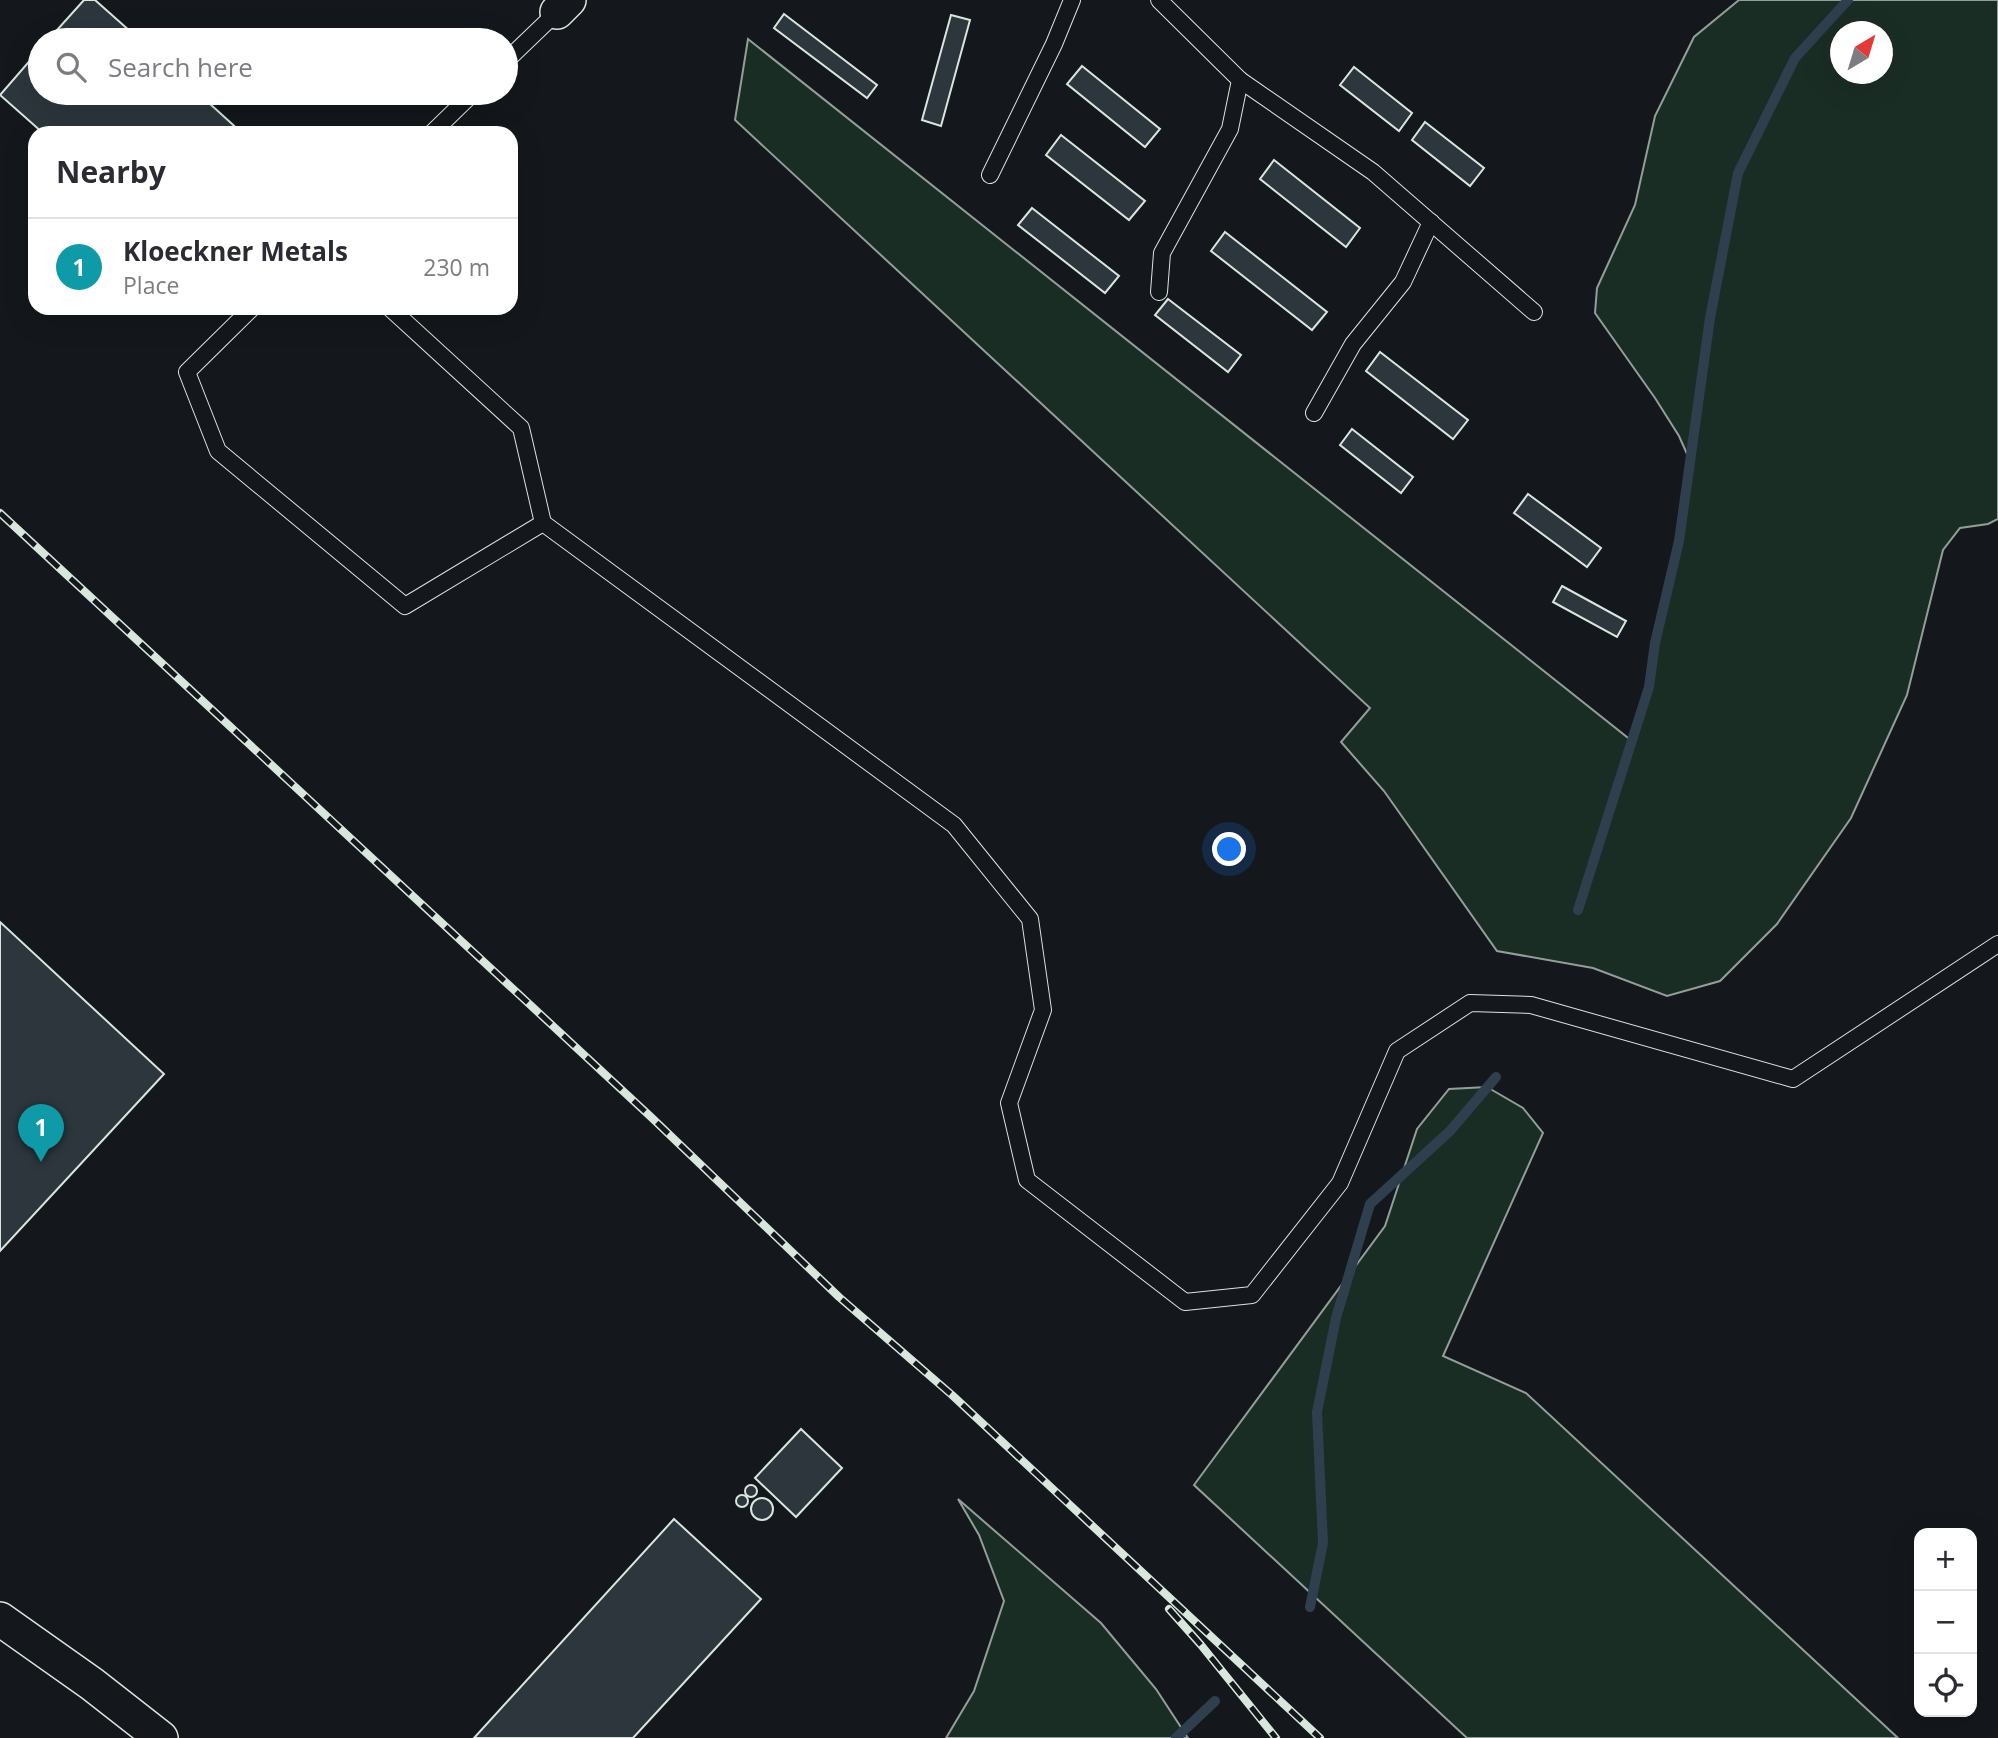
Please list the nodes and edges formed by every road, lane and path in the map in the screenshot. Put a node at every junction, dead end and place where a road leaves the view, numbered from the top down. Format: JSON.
{"nodes":[{"id":1,"x":1072,"y":0,"type":"edge"},
{"id":2,"x":1159,"y":0,"type":"edge"},
{"id":3,"x":563,"y":6,"type":"edge"},
{"id":4,"x":518,"y":49,"type":"edge"},
{"id":5,"x":1240,"y":80,"type":"junction"},
{"id":6,"x":461,"y":105,"type":"edge"},
{"id":7,"x":439,"y":126,"type":"edge"},
{"id":8,"x":989,"y":175,"type":"dead end"},
{"id":9,"x":1431,"y":222,"type":"junction"},
{"id":10,"x":1159,"y":292,"type":"dead end"},
{"id":11,"x":1534,"y":312,"type":"dead end"},
{"id":12,"x":245,"y":315,"type":"edge"},
{"id":13,"x":398,"y":315,"type":"edge"},
{"id":14,"x":1314,"y":413,"type":"dead end"},
{"id":15,"x":543,"y":523,"type":"junction"},
{"id":16,"x":1998,"y":944,"type":"edge"},
{"id":17,"x":0,"y":1619,"type":"edge"},
{"id":18,"x":162,"y":1738,"type":"edge"}],
"edges":[{"from":1,"to":8,"type":"lane"},
{"from":2,"to":5,"type":"lane"},
{"from":3,"to":4,"type":"lane"},
{"from":5,"to":9,"type":"lane"},
{"from":5,"to":10,"type":"lane"},
{"from":6,"to":7,"type":"lane"},
{"from":9,"to":11,"type":"lane"},
{"from":9,"to":14,"type":"lane"},
{"from":12,"to":15,"type":"lane"},
{"from":13,"to":15,"type":"lane"},
{"from":15,"to":16,"type":"lane"},
{"from":17,"to":18,"type":"street"}]}
